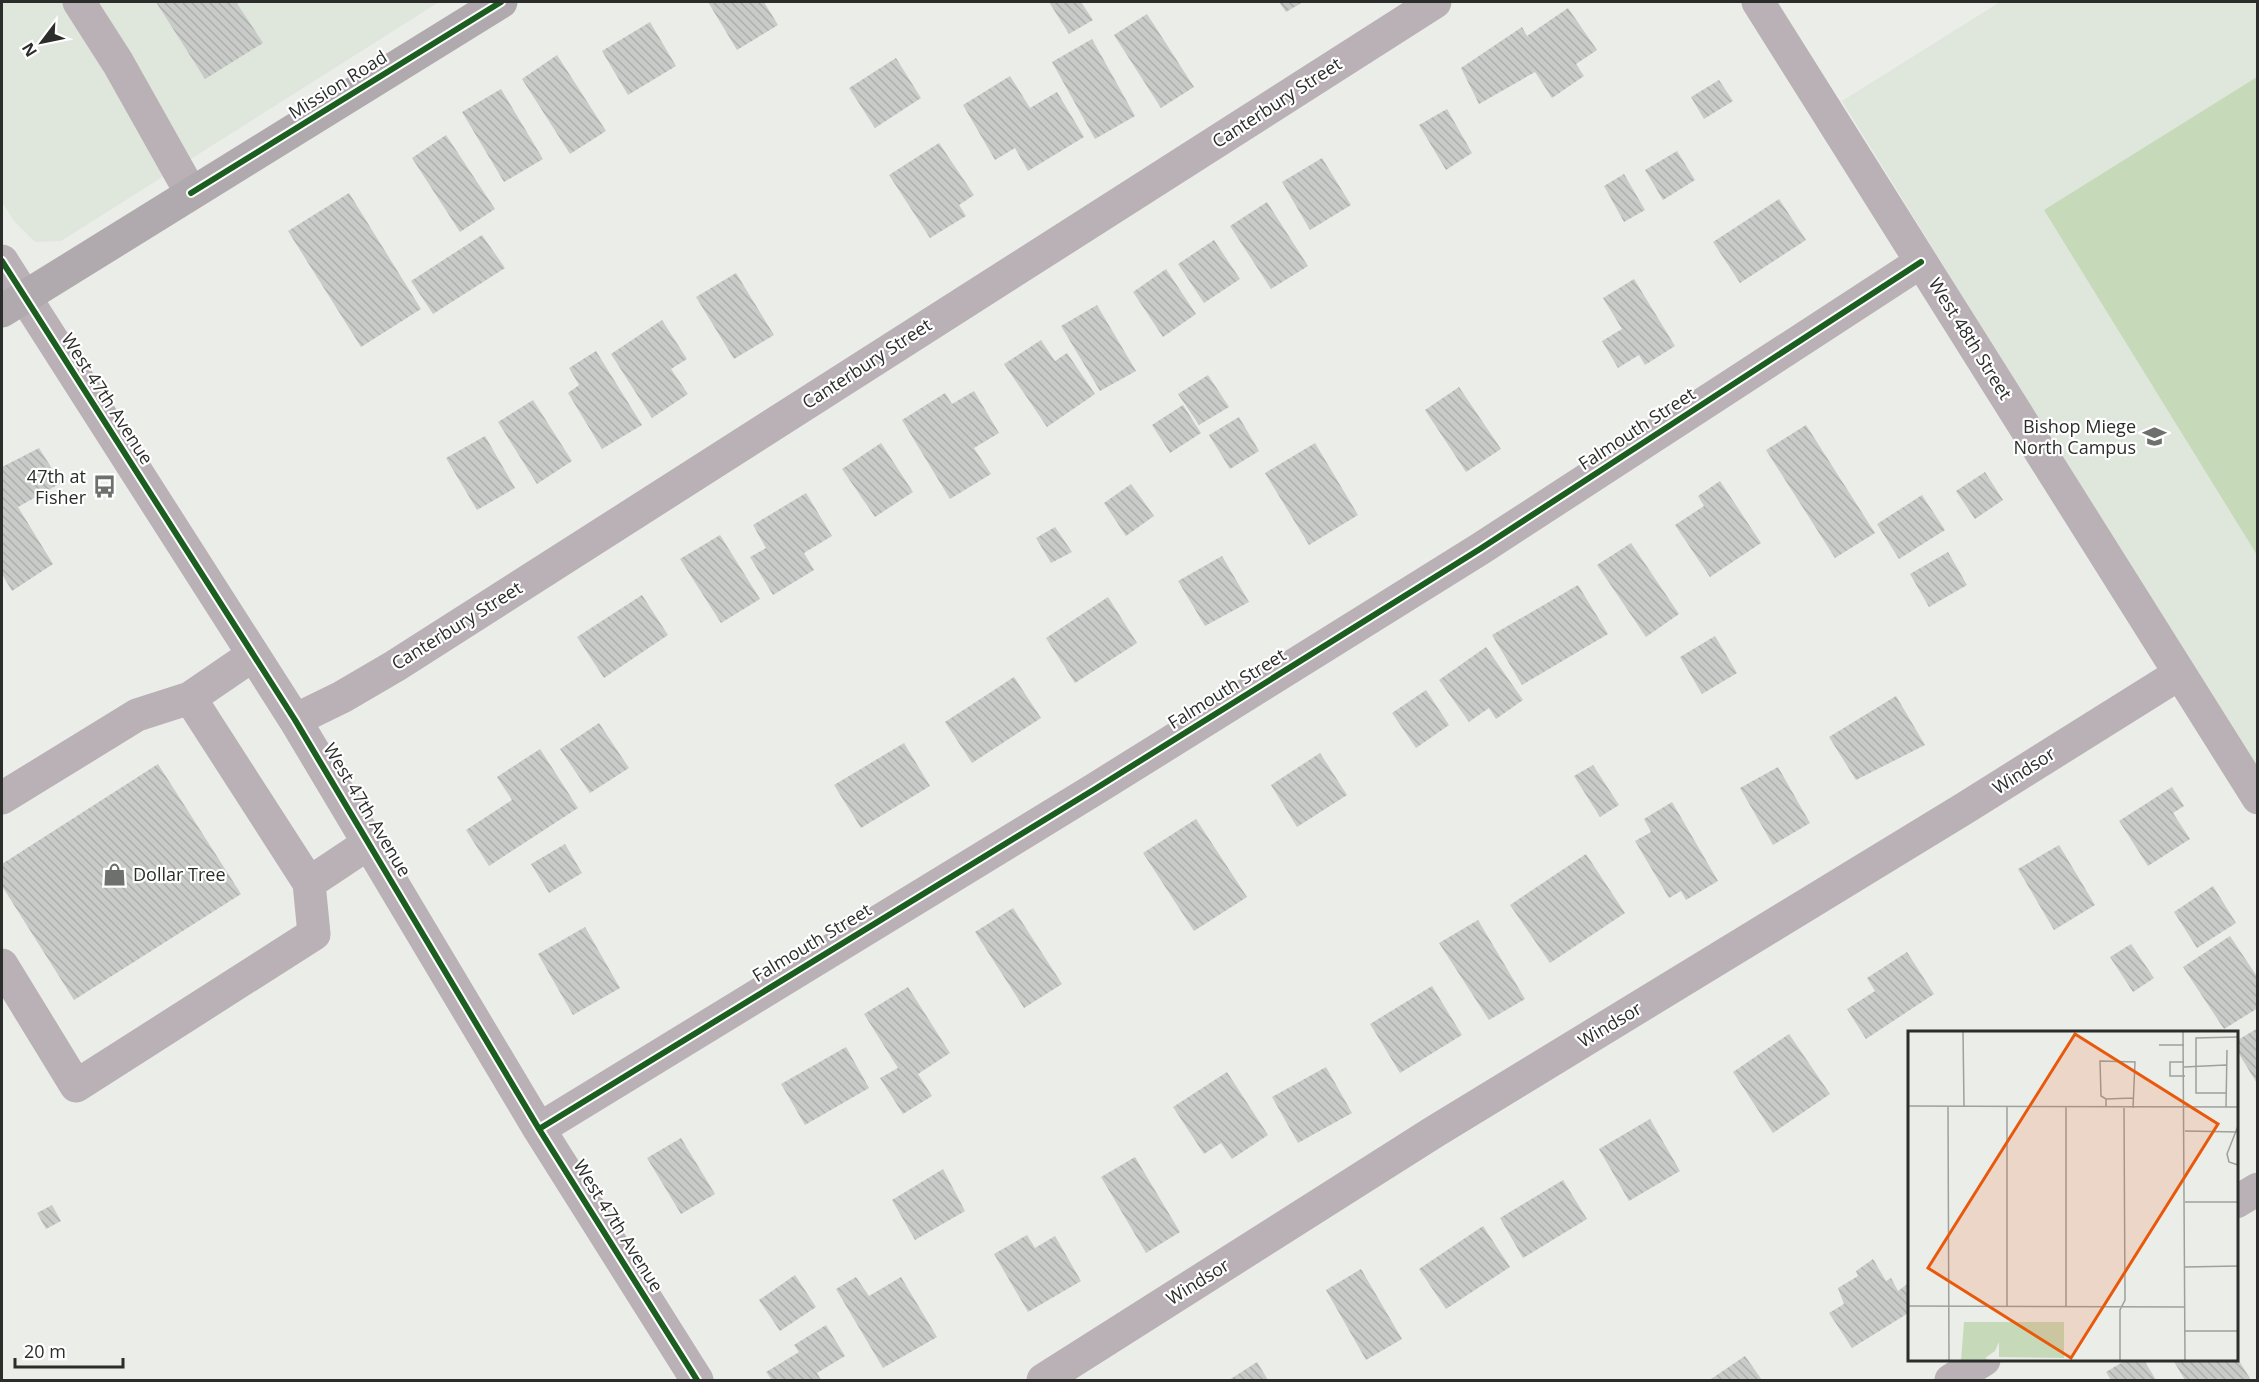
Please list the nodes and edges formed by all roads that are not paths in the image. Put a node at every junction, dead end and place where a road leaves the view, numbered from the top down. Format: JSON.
{"nodes":[{"id":1,"x":79,"y":2,"type":"edge"},
{"id":2,"x":501,"y":2,"type":"edge"},
{"id":3,"x":1435,"y":2,"type":"edge"},
{"id":4,"x":1758,"y":2,"type":"edge"},
{"id":5,"x":191,"y":193,"type":"junction"},
{"id":6,"x":2,"y":261,"type":"edge"},
{"id":7,"x":1921,"y":262,"type":"junction"},
{"id":8,"x":12,"y":303,"type":"edge"},
{"id":9,"x":254,"y":655,"type":"junction"},
{"id":10,"x":2179,"y":674,"type":"junction"},
{"id":11,"x":190,"y":698,"type":"junction"},
{"id":12,"x":295,"y":720,"type":"junction"},
{"id":13,"x":2,"y":798,"type":"edge"},
{"id":14,"x":2258,"y":798,"type":"edge"},
{"id":15,"x":369,"y":843,"type":"junction"},
{"id":16,"x":309,"y":883,"type":"junction"},
{"id":17,"x":2,"y":965,"type":"edge"},
{"id":18,"x":539,"y":1129,"type":"junction"},
{"id":19,"x":2258,"y":1190,"type":"edge"},
{"id":20,"x":2238,"y":1201,"type":"edge"},
{"id":21,"x":1981,"y":1361,"type":"edge"},
{"id":22,"x":697,"y":1380,"type":"edge"},
{"id":23,"x":1043,"y":1380,"type":"edge"},
{"id":24,"x":1951,"y":1380,"type":"edge"}],
"edges":[{"from":1,"to":5,"type":"street"},
{"from":2,"to":5,"type":"main road","name":"Mission Road"},
{"from":3,"to":12,"type":"street","name":"Canterbury Street"},
{"from":4,"to":7,"type":"street","name":"West 48th Street"},
{"from":5,"to":8,"type":"main road","name":"Mission Road"},
{"from":6,"to":8,"type":"street","name":"West 47th Avenue"},
{"from":7,"to":10,"type":"street","name":"West 48th Street"},
{"from":7,"to":18,"type":"street","name":"Falmouth Street"},
{"from":8,"to":9,"type":"street","name":"West 47th Avenue"},
{"from":9,"to":11,"type":"street"},
{"from":9,"to":12,"type":"street","name":"West 47th Avenue"},
{"from":10,"to":14,"type":"street","name":"West 48th Street"},
{"from":10,"to":23,"type":"street","name":"Windsor"},
{"from":11,"to":13,"type":"street"},
{"from":11,"to":16,"type":"street"},
{"from":12,"to":15,"type":"street","name":"West 47th Avenue"},
{"from":15,"to":16,"type":"street"},
{"from":15,"to":18,"type":"street","name":"West 47th Avenue"},
{"from":16,"to":17,"type":"street"},
{"from":18,"to":22,"type":"street","name":"West 47th Avenue"},
{"from":19,"to":20,"type":"street"},
{"from":21,"to":24,"type":"street"}]}
